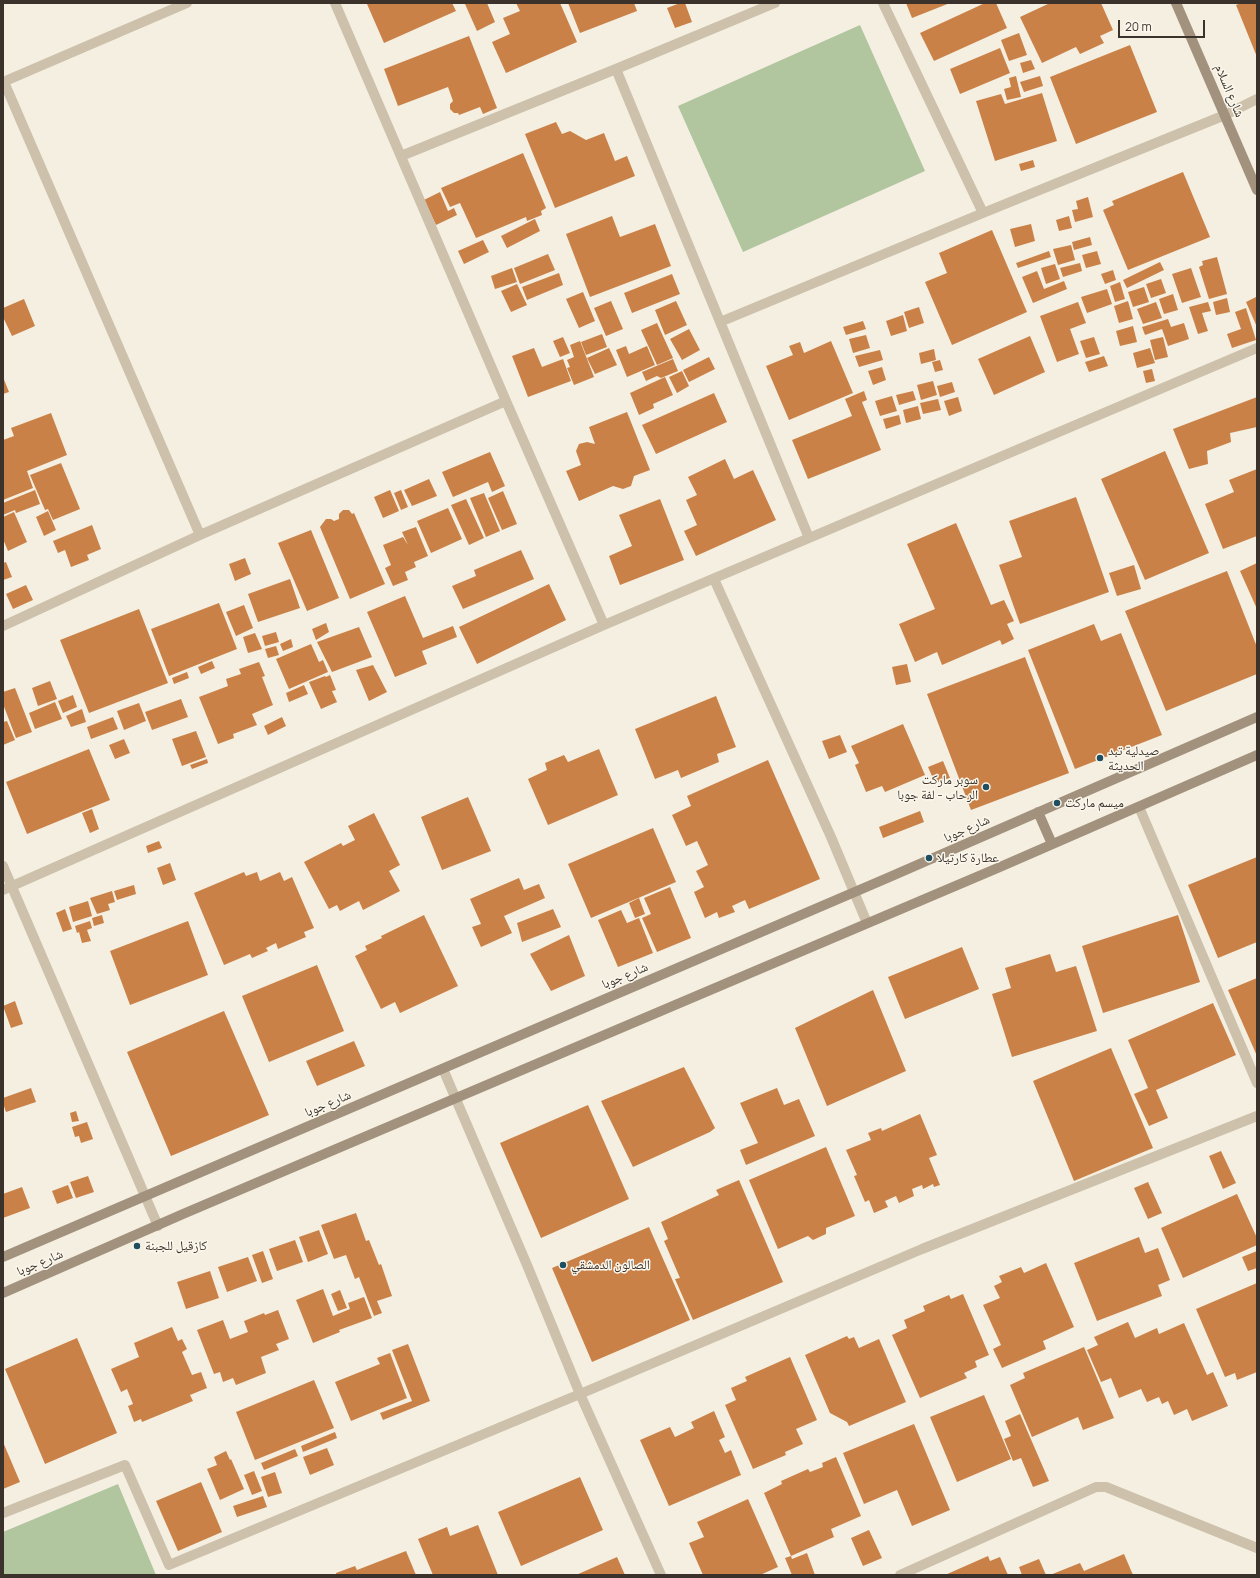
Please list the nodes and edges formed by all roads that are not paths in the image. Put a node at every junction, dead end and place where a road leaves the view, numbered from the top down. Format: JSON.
{"nodes":[{"id":1,"x":187,"y":3,"type":"edge"},
{"id":2,"x":335,"y":3,"type":"edge"},
{"id":3,"x":774,"y":3,"type":"edge"},
{"id":4,"x":884,"y":3,"type":"edge"},
{"id":5,"x":1176,"y":3,"type":"edge"},
{"id":6,"x":616,"y":70,"type":"junction"},
{"id":7,"x":4,"y":82,"type":"edge"},
{"id":8,"x":1257,"y":99,"type":"edge"},
{"id":9,"x":1225,"y":114,"type":"junction"},
{"id":10,"x":401,"y":156,"type":"junction"},
{"id":11,"x":1257,"y":190,"type":"edge"},
{"id":12,"x":983,"y":213,"type":"junction"},
{"id":13,"x":720,"y":322,"type":"junction"},
{"id":14,"x":1257,"y":348,"type":"edge"},
{"id":15,"x":506,"y":401,"type":"junction"},
{"id":16,"x":200,"y":535,"type":"junction"},
{"id":17,"x":809,"y":538,"type":"junction"},
{"id":18,"x":714,"y":579,"type":"junction"},
{"id":19,"x":604,"y":625,"type":"junction"},
{"id":20,"x":3,"y":626,"type":"edge"},
{"id":21,"x":1257,"y":716,"type":"edge"},
{"id":22,"x":1257,"y":755,"type":"edge"},
{"id":23,"x":1139,"y":807,"type":"junction"},
{"id":24,"x":1038,"y":812,"type":"junction"},
{"id":25,"x":1052,"y":844,"type":"junction"},
{"id":26,"x":3,"y":866,"type":"edge"},
{"id":27,"x":7,"y":888,"type":"edge"},
{"id":28,"x":854,"y":891,"type":"junction"},
{"id":29,"x":868,"y":923,"type":"junction"},
{"id":30,"x":443,"y":1069,"type":"junction"},
{"id":31,"x":1257,"y":1083,"type":"edge"},
{"id":32,"x":456,"y":1099,"type":"junction"},
{"id":33,"x":1257,"y":1116,"type":"edge"},
{"id":34,"x":145,"y":1197,"type":"junction"},
{"id":35,"x":158,"y":1226,"type":"junction"},
{"id":36,"x":3,"y":1257,"type":"edge"},
{"id":37,"x":3,"y":1293,"type":"edge"},
{"id":38,"x":580,"y":1394,"type":"junction"},
{"id":39,"x":3,"y":1513,"type":"edge"},
{"id":40,"x":1257,"y":1548,"type":"edge"},
{"id":41,"x":661,"y":1575,"type":"edge"},
{"id":42,"x":900,"y":1575,"type":"edge"}],
"edges":[{"from":1,"to":7,"type":"street"},
{"from":2,"to":10,"type":"street"},
{"from":3,"to":6,"type":"street"},
{"from":4,"to":12,"type":"street"},
{"from":5,"to":9,"type":"street","name":"شارع السلام"},
{"from":6,"to":10,"type":"street"},
{"from":6,"to":13,"type":"street"},
{"from":7,"to":16,"type":"street"},
{"from":8,"to":9,"type":"street"},
{"from":9,"to":11,"type":"street","name":"شارع السلام"},
{"from":9,"to":12,"type":"street"},
{"from":10,"to":15,"type":"street"},
{"from":12,"to":13,"type":"street"},
{"from":13,"to":17,"type":"street"},
{"from":14,"to":17,"type":"street"},
{"from":15,"to":16,"type":"street"},
{"from":15,"to":19,"type":"street"},
{"from":16,"to":20,"type":"street"},
{"from":17,"to":18,"type":"street"},
{"from":18,"to":19,"type":"street"},
{"from":18,"to":28,"type":"street"},
{"from":19,"to":27,"type":"street"},
{"from":21,"to":24,"type":"street","name":"شارع جوبا"},
{"from":22,"to":23,"type":"street","name":"شارع جوبا"},
{"from":23,"to":25,"type":"street","name":"شارع جوبا"},
{"from":23,"to":31,"type":"street"},
{"from":24,"to":25,"type":"street"},
{"from":24,"to":28,"type":"street","name":"شارع جوبا"},
{"from":25,"to":29,"type":"street","name":"شارع جوبا"},
{"from":26,"to":27,"type":"street"},
{"from":27,"to":34,"type":"street"},
{"from":28,"to":29,"type":"street"},
{"from":28,"to":30,"type":"street","name":"شارع جوبا"},
{"from":29,"to":32,"type":"street","name":"شارع جوبا"},
{"from":30,"to":32,"type":"street"},
{"from":30,"to":34,"type":"street","name":"شارع جوبا"},
{"from":32,"to":35,"type":"street","name":"شارع جوبا"},
{"from":32,"to":38,"type":"street"},
{"from":33,"to":38,"type":"street"},
{"from":34,"to":35,"type":"street"},
{"from":34,"to":36,"type":"street","name":"شارع جوبا"},
{"from":35,"to":37,"type":"street","name":"شارع جوبا"},
{"from":38,"to":39,"type":"street"},
{"from":38,"to":41,"type":"street"},
{"from":40,"to":42,"type":"street"}]}
